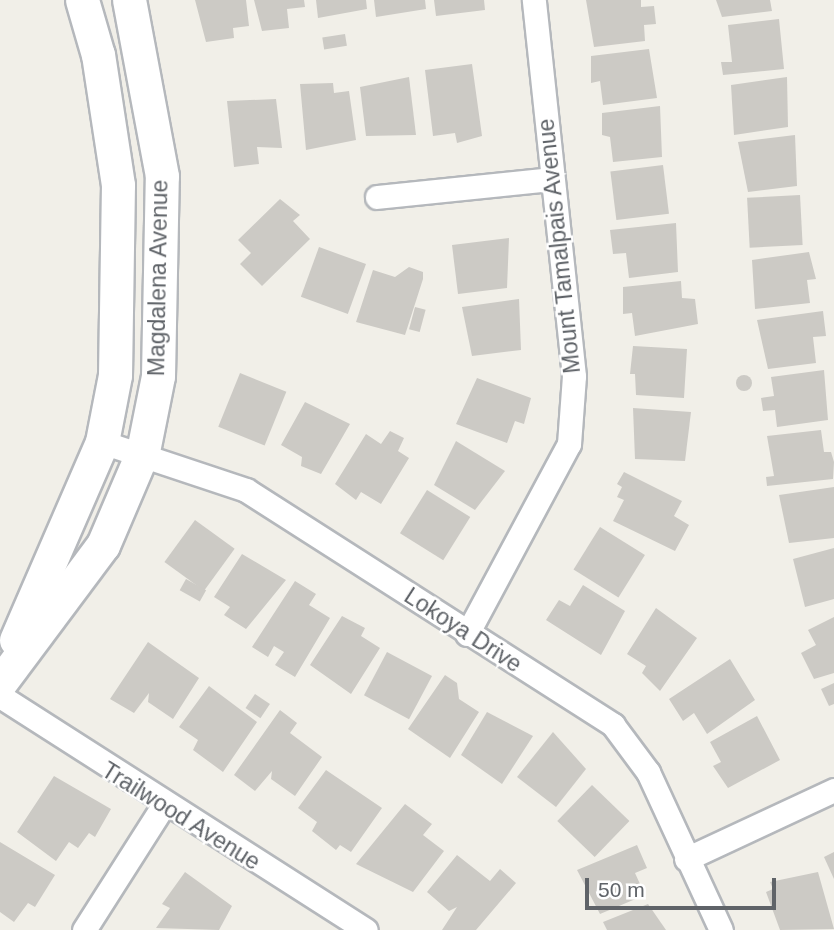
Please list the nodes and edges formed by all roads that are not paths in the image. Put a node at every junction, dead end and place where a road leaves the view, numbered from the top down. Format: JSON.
{"nodes":[{"id":1,"x":82,"y":0,"type":"edge"},
{"id":2,"x":129,"y":0,"type":"edge"},
{"id":3,"x":534,"y":0,"type":"edge"},
{"id":4,"x":551,"y":180,"type":"junction"},
{"id":5,"x":377,"y":197,"type":"dead end"},
{"id":6,"x":102,"y":442,"type":"junction"},
{"id":7,"x":144,"y":451,"type":"junction"},
{"id":8,"x":467,"y":634,"type":"junction"},
{"id":9,"x":0,"y":677,"type":"edge"},
{"id":10,"x":0,"y":683,"type":"edge"},
{"id":11,"x":0,"y":696,"type":"edge"},
{"id":12,"x":834,"y":790,"type":"edge"},
{"id":13,"x":163,"y":806,"type":"junction"},
{"id":14,"x":686,"y":859,"type":"junction"},
{"id":15,"x":84,"y":930,"type":"edge"},
{"id":16,"x":366,"y":930,"type":"edge"},
{"id":17,"x":721,"y":930,"type":"edge"}],
"edges":[{"from":1,"to":6,"type":"street","name":"Magdalena Avenue"},
{"from":2,"to":7,"type":"street","name":"Magdalena Avenue"},
{"from":3,"to":4,"type":"street","name":"Mount Tamalpais Avenue"},
{"from":4,"to":5,"type":"street"},
{"from":4,"to":8,"type":"street","name":"Mount Tamalpais Avenue"},
{"from":6,"to":7,"type":"street","name":"Lokoya Drive"},
{"from":6,"to":9,"type":"street","name":"Magdalena Avenue"},
{"from":7,"to":8,"type":"street","name":"Lokoya Drive"},
{"from":7,"to":10,"type":"street","name":"Magdalena Avenue"},
{"from":8,"to":14,"type":"street","name":"Lokoya Drive"},
{"from":11,"to":13,"type":"street","name":"Trailwood Avenue"},
{"from":12,"to":14,"type":"street"},
{"from":13,"to":15,"type":"street"},
{"from":13,"to":16,"type":"street","name":"Trailwood Avenue"},
{"from":14,"to":17,"type":"street","name":"Lokoya Drive"}]}
